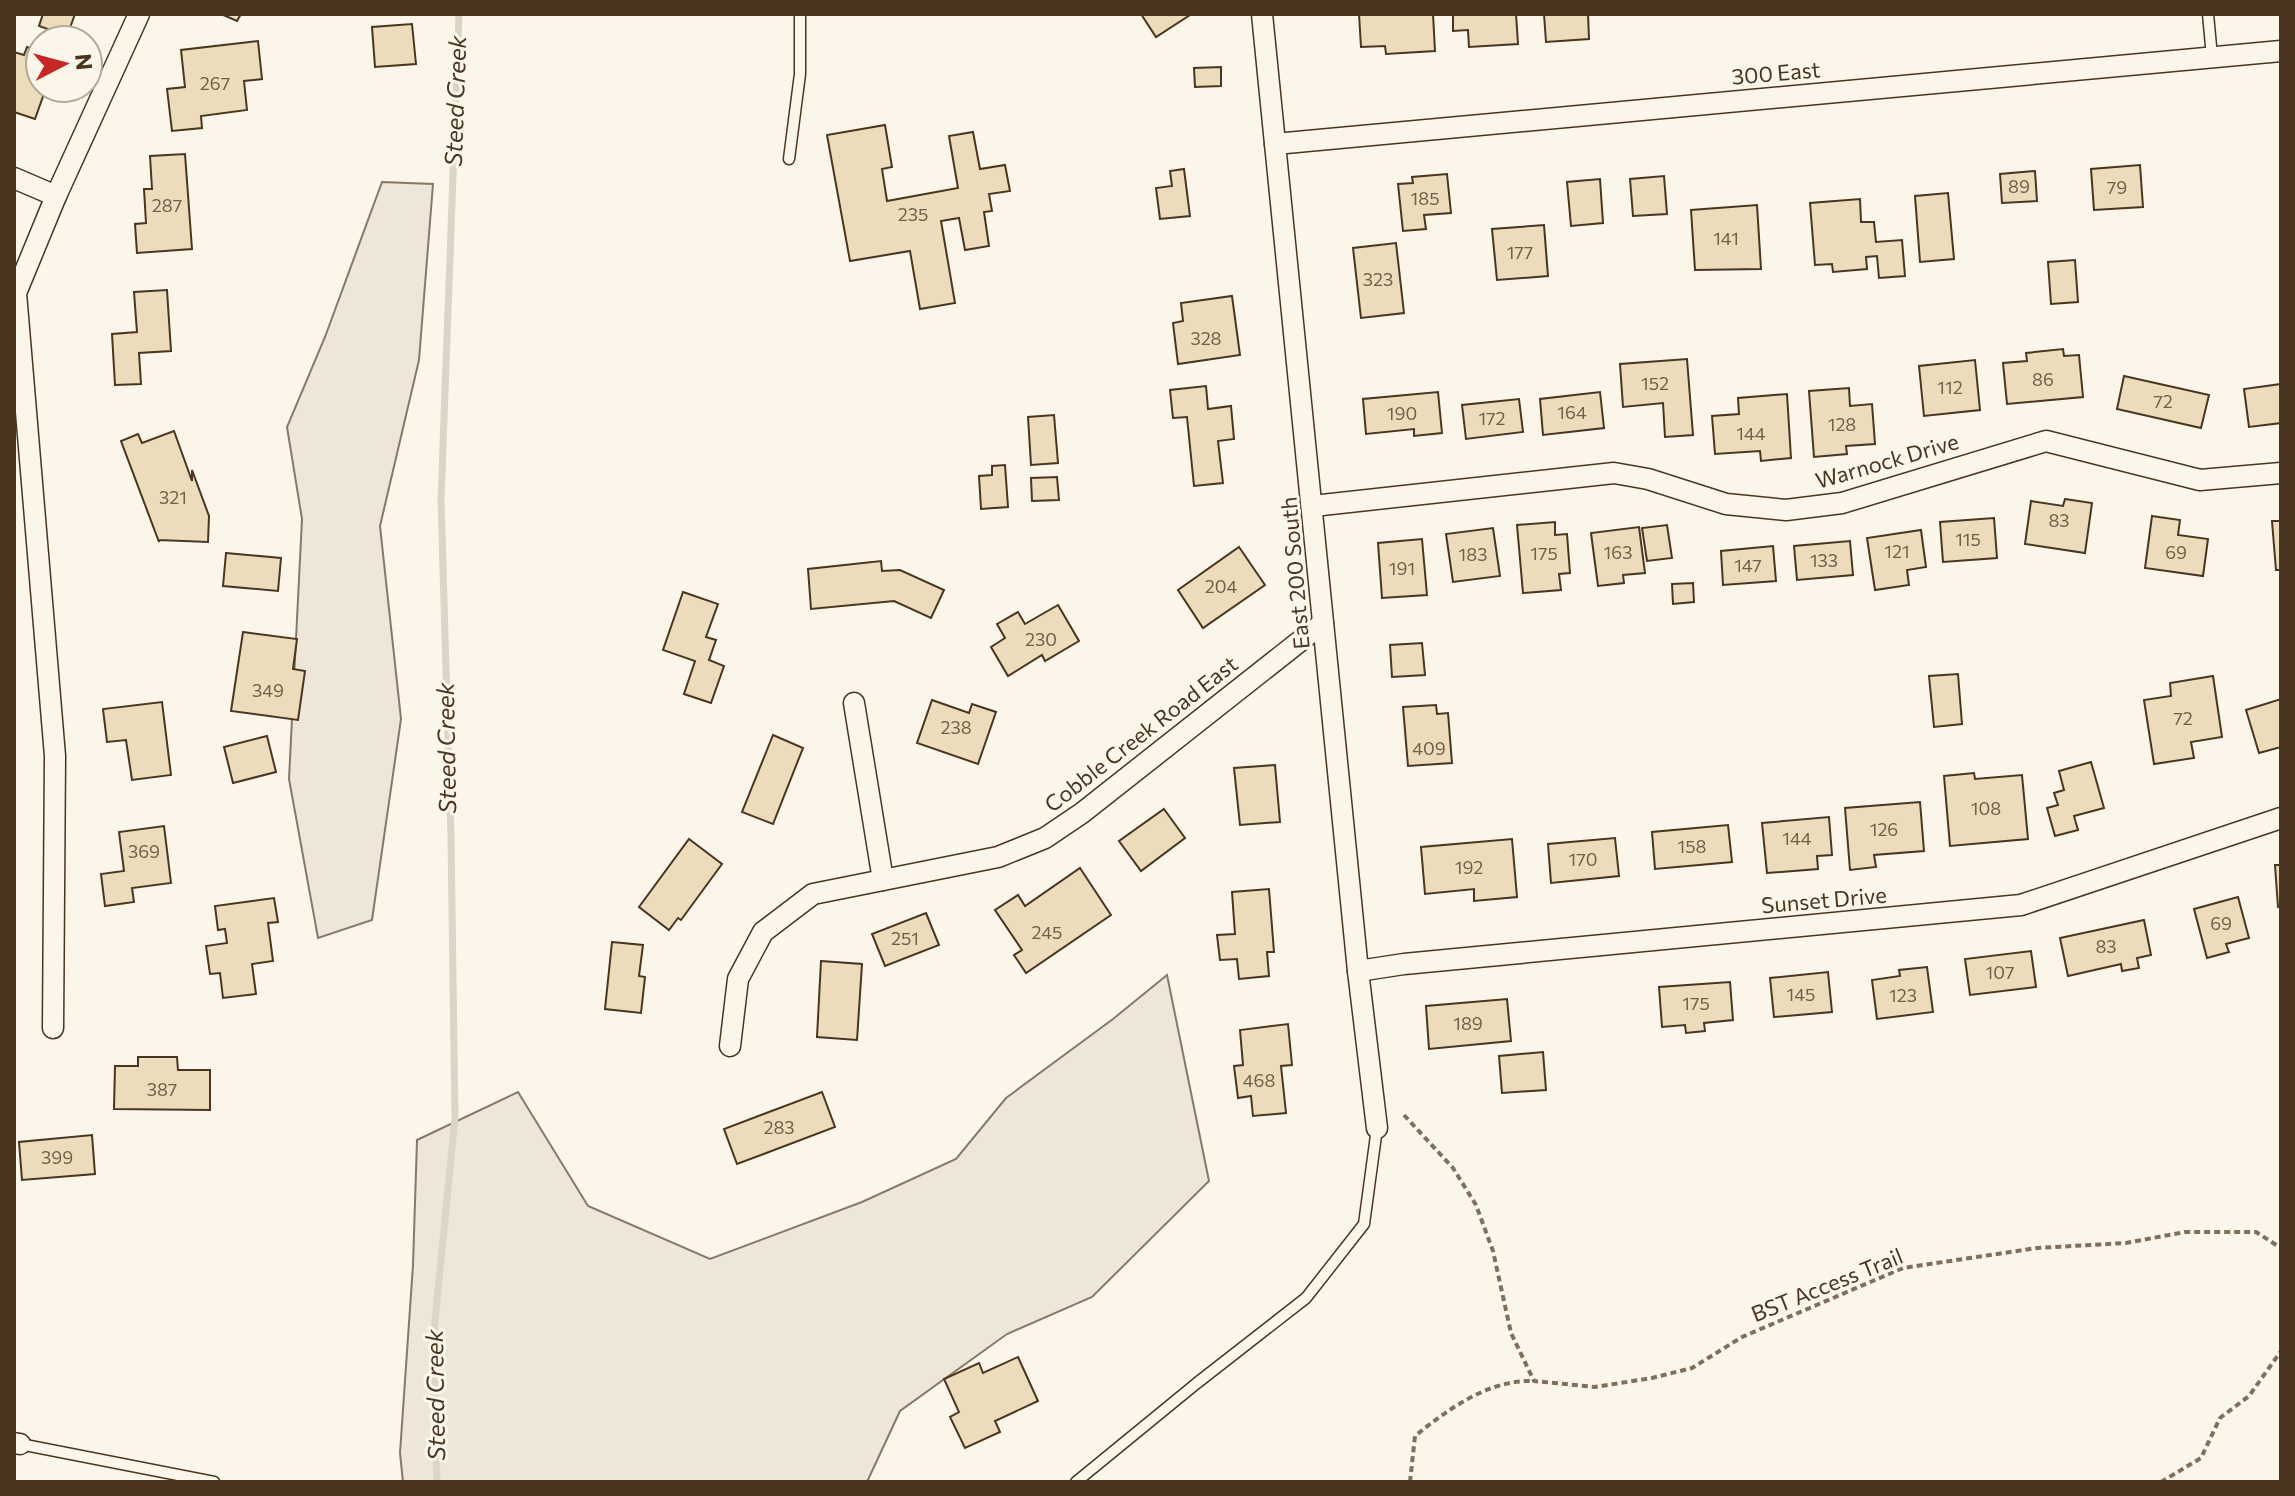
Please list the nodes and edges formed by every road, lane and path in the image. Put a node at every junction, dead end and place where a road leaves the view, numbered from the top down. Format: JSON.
{"nodes":[{"id":1,"x":139,"y":14,"type":"edge"},
{"id":2,"x":800,"y":14,"type":"edge"},
{"id":3,"x":1262,"y":14,"type":"edge"},
{"id":4,"x":2208,"y":14,"type":"edge"},
{"id":5,"x":2281,"y":51,"type":"edge"},
{"id":6,"x":2212,"y":57,"type":"junction"},
{"id":7,"x":1275,"y":144,"type":"junction"},
{"id":8,"x":789,"y":159,"type":"dead end"},
{"id":9,"x":14,"y":178,"type":"edge"},
{"id":10,"x":56,"y":196,"type":"junction"},
{"id":11,"x":2281,"y":473,"type":"edge"},
{"id":12,"x":1313,"y":506,"type":"junction"},
{"id":13,"x":1323,"y":623,"type":"junction"},
{"id":14,"x":854,"y":703,"type":"dead end"},
{"id":15,"x":2281,"y":818,"type":"edge"},
{"id":16,"x":883,"y":880,"type":"junction"},
{"id":17,"x":1358,"y":971,"type":"junction"},
{"id":18,"x":53,"y":1028,"type":"dead end"},
{"id":19,"x":730,"y":1046,"type":"dead end"},
{"id":20,"x":1404,"y":1115,"type":"dead end"},
{"id":21,"x":1377,"y":1128,"type":"joint"},
{"id":22,"x":2281,"y":1248,"type":"edge"},
{"id":23,"x":2281,"y":1351,"type":"edge"},
{"id":24,"x":1534,"y":1381,"type":"junction"},
{"id":25,"x":17,"y":1444,"type":"edge"},
{"id":26,"x":214,"y":1482,"type":"edge"},
{"id":27,"x":1076,"y":1482,"type":"edge"},
{"id":28,"x":1410,"y":1482,"type":"edge"},
{"id":29,"x":2161,"y":1482,"type":"edge"}],
"edges":[{"from":1,"to":10,"type":"street"},
{"from":2,"to":8,"type":"lane"},
{"from":3,"to":7,"type":"street","name":"East 200 South"},
{"from":4,"to":6,"type":"lane"},
{"from":5,"to":6,"type":"street","name":"300 East"},
{"from":6,"to":7,"type":"street","name":"300 East"},
{"from":7,"to":12,"type":"street","name":"East 200 South"},
{"from":9,"to":10,"type":"street"},
{"from":10,"to":18,"type":"street"},
{"from":11,"to":12,"type":"street","name":"Warnock Drive"},
{"from":12,"to":13,"type":"street","name":"East 200 South"},
{"from":13,"to":16,"type":"street","name":"Cobble Creek Road East"},
{"from":13,"to":17,"type":"street","name":"East 200 South"},
{"from":14,"to":16,"type":"street"},
{"from":15,"to":17,"type":"street","name":"Sunset Drive"},
{"from":16,"to":19,"type":"street","name":"Cobble Creek Road East"},
{"from":17,"to":21,"type":"street","name":"East 200 South"},
{"from":20,"to":24,"type":"path"},
{"from":21,"to":27,"type":"lane"},
{"from":22,"to":24,"type":"path","name":"BST Access Trail"},
{"from":23,"to":29,"type":"path"},
{"from":24,"to":28,"type":"path","name":"BST Access Trail"},
{"from":25,"to":26,"type":"lane"}]}
